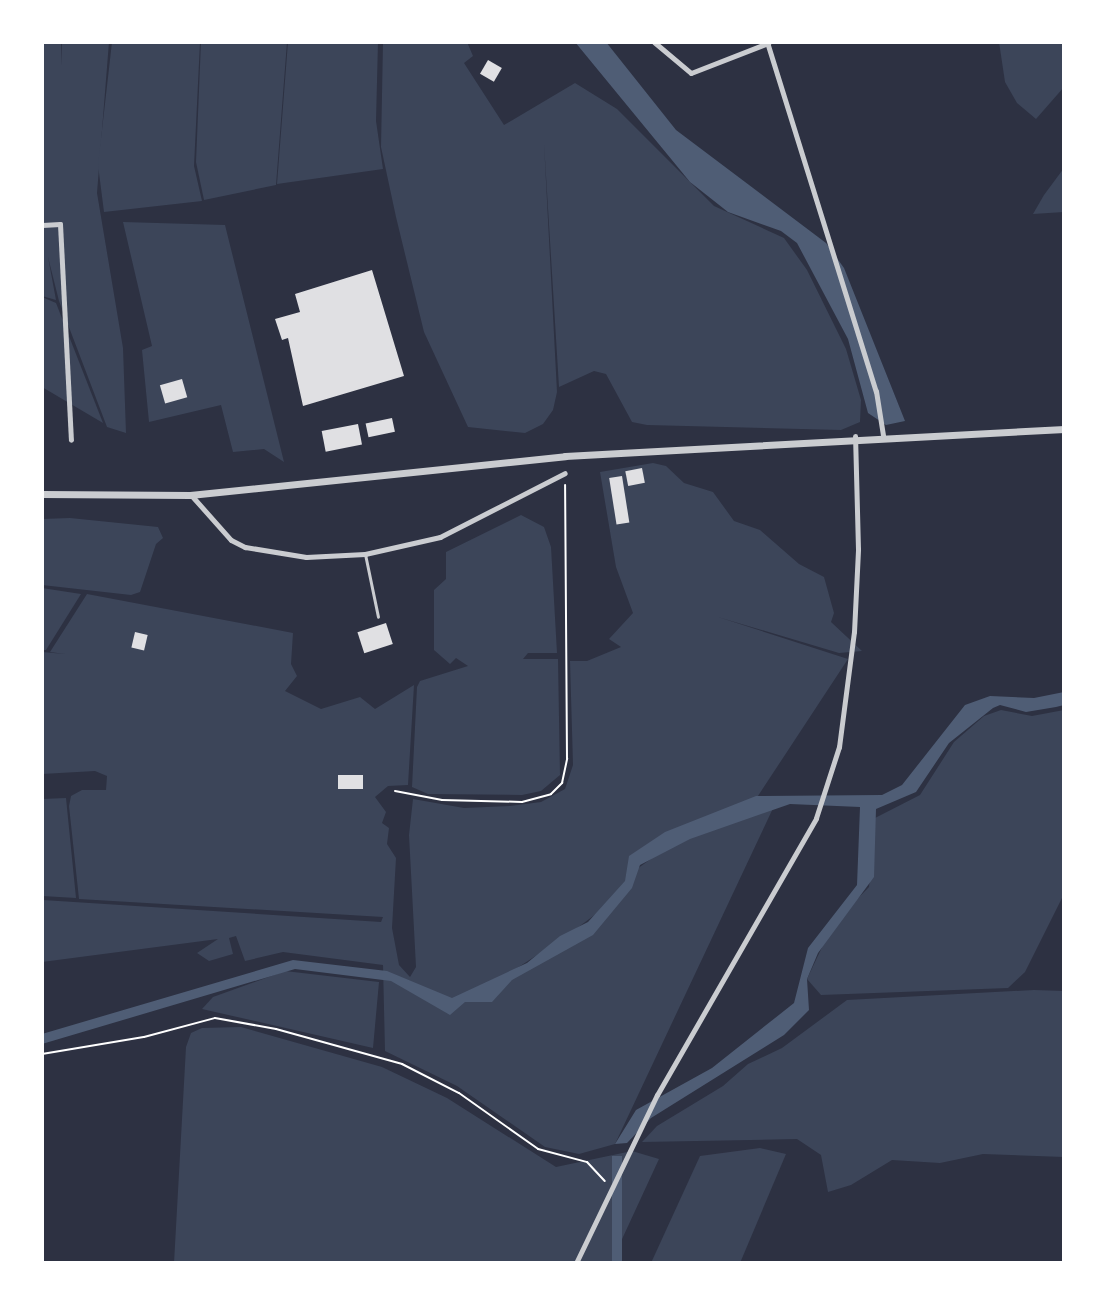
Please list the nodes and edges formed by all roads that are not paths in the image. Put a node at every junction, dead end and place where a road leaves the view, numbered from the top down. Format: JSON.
{"nodes":[{"id":1,"x":654,"y":42,"type":"edge"},
{"id":2,"x":768,"y":42,"type":"edge"},
{"id":3,"x":42,"y":225,"type":"edge"},
{"id":4,"x":1064,"y":429,"type":"edge"},
{"id":5,"x":883,"y":435,"type":"junction"},
{"id":6,"x":855,"y":436,"type":"junction"},
{"id":7,"x":71,"y":440,"type":"dead end"},
{"id":8,"x":565,"y":473,"type":"road end"},
{"id":9,"x":42,"y":494,"type":"edge"},
{"id":10,"x":190,"y":495,"type":"junction"},
{"id":11,"x":365,"y":554,"type":"junction"},
{"id":12,"x":378,"y":617,"type":"dead end"},
{"id":13,"x":576,"y":1263,"type":"edge"}],
"edges":[{"from":1,"to":2,"type":"street"},
{"from":2,"to":5,"type":"street"},
{"from":3,"to":7,"type":"street"},
{"from":4,"to":5,"type":"street"},
{"from":5,"to":6,"type":"street"},
{"from":6,"to":10,"type":"street"},
{"from":6,"to":13,"type":"street"},
{"from":8,"to":11,"type":"street"},
{"from":9,"to":10,"type":"street"},
{"from":10,"to":11,"type":"street"},
{"from":11,"to":12,"type":"lane"}]}
